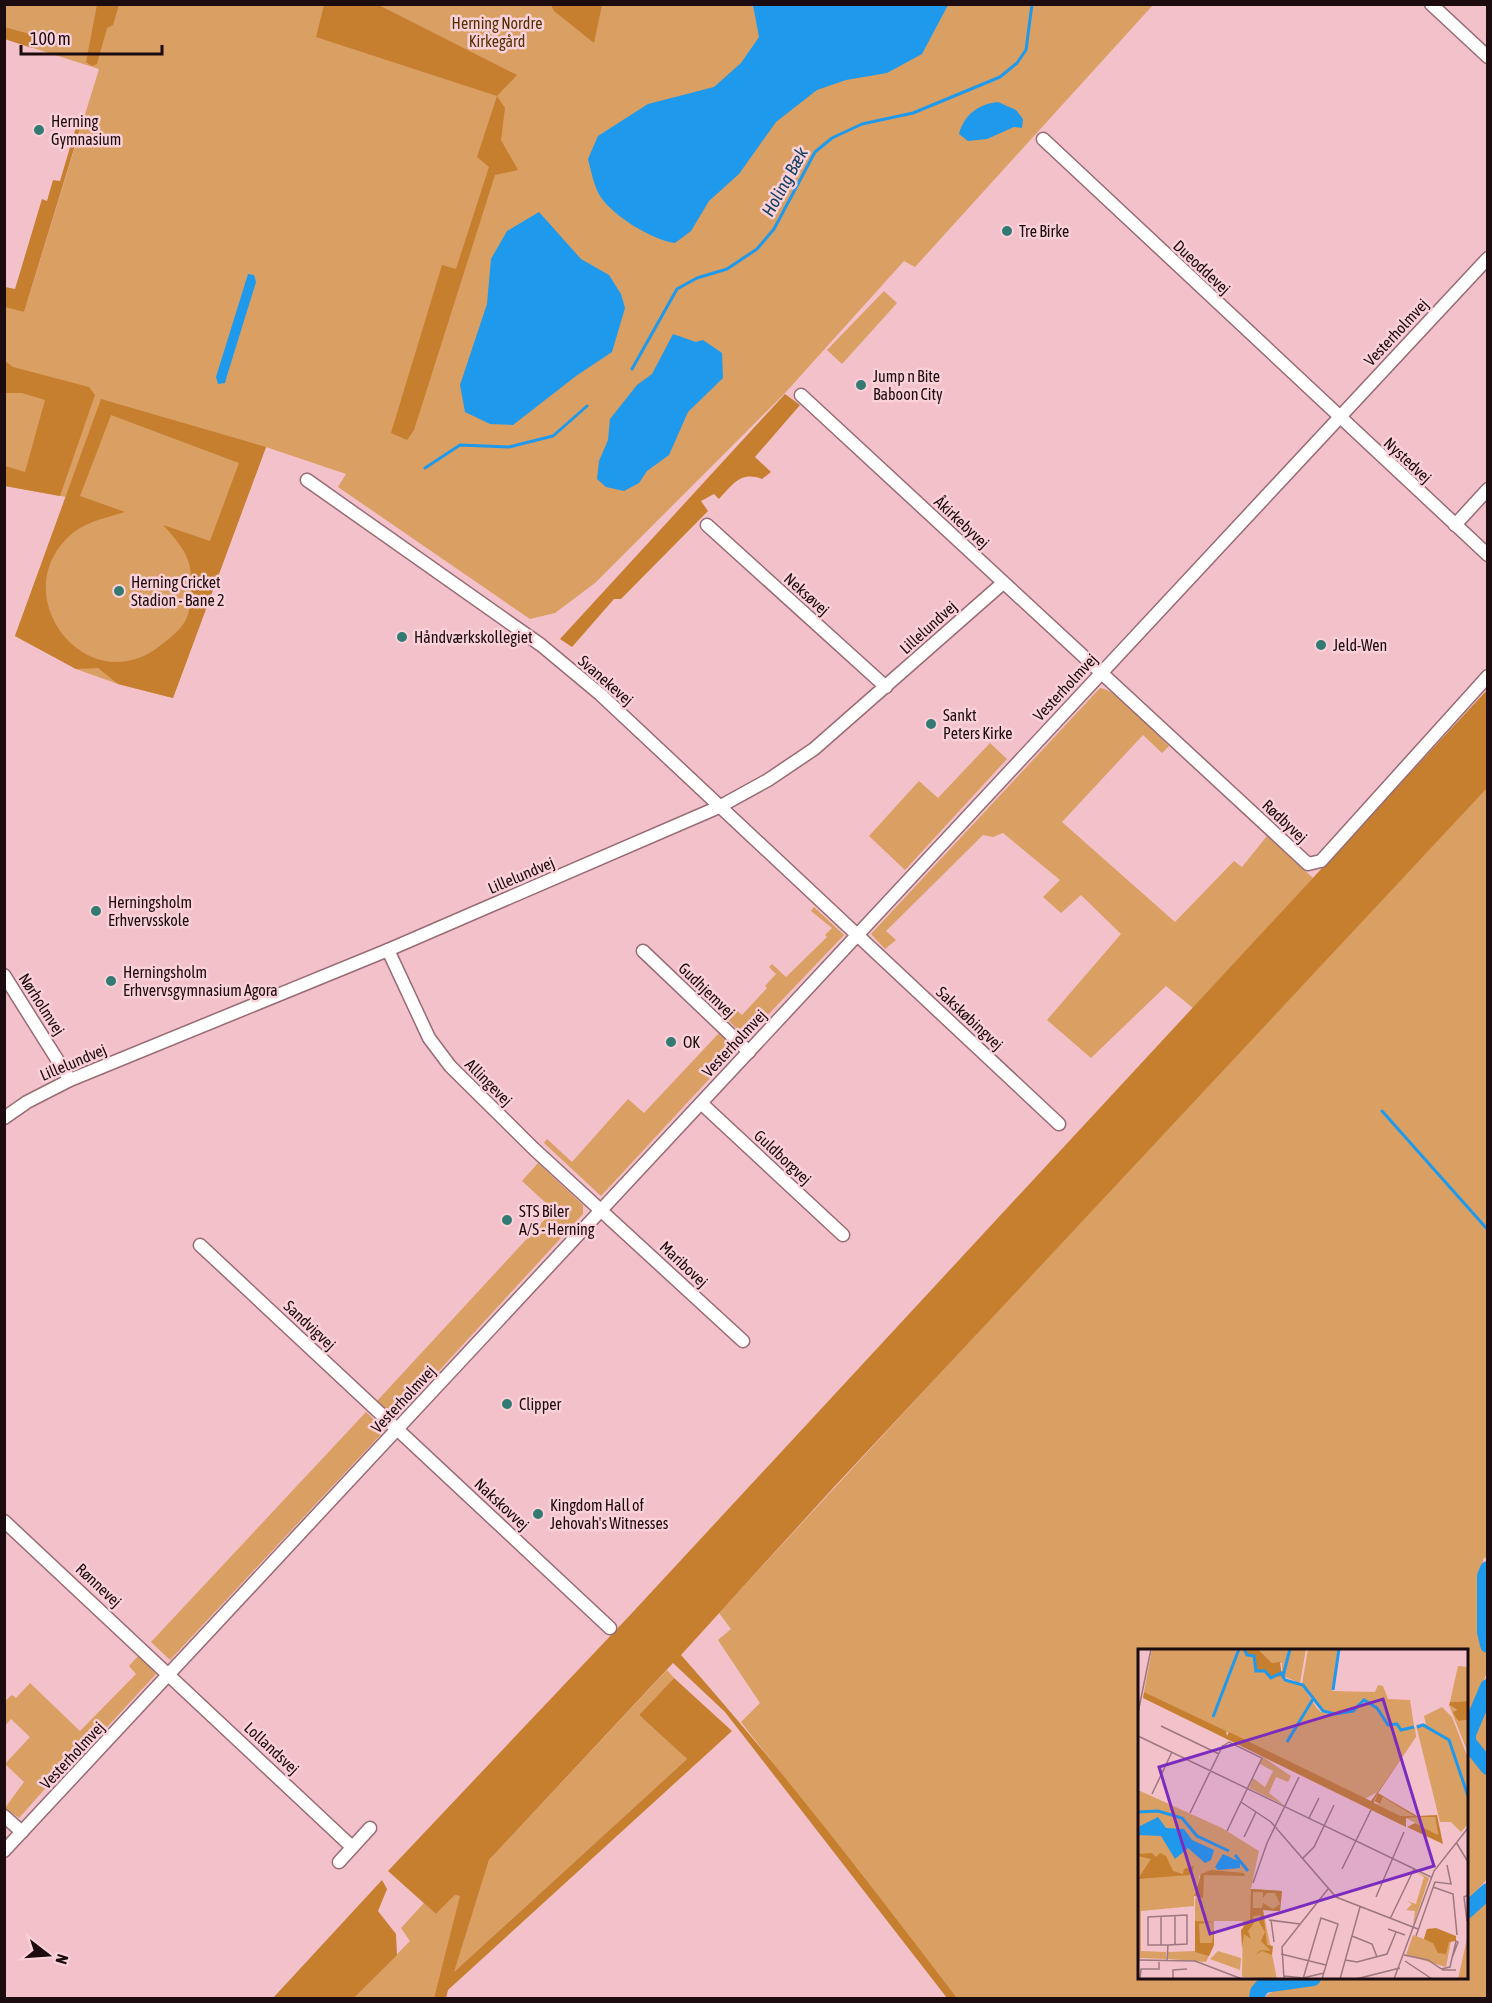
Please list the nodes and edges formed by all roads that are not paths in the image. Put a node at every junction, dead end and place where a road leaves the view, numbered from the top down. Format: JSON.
{"nodes":[{"id":1,"x":1431,"y":4,"type":"edge"},
{"id":2,"x":1488,"y":57,"type":"edge"},
{"id":3,"x":1043,"y":139,"type":"dead end"},
{"id":4,"x":1488,"y":258,"type":"edge"},
{"id":5,"x":801,"y":395,"type":"dead end"},
{"id":6,"x":1339,"y":418,"type":"junction"},
{"id":7,"x":307,"y":480,"type":"dead end"},
{"id":8,"x":1488,"y":489,"type":"edge"},
{"id":9,"x":707,"y":525,"type":"dead end"},
{"id":10,"x":1455,"y":525,"type":"junction"},
{"id":11,"x":1488,"y":555,"type":"edge"},
{"id":12,"x":1003,"y":583,"type":"junction"},
{"id":13,"x":1101,"y":673,"type":"junction"},
{"id":14,"x":1488,"y":676,"type":"edge"},
{"id":15,"x":886,"y":687,"type":"junction"},
{"id":16,"x":719,"y":807,"type":"junction"},
{"id":17,"x":858,"y":936,"type":"junction"},
{"id":18,"x":388,"y":950,"type":"junction"},
{"id":19,"x":643,"y":951,"type":"dead end"},
{"id":20,"x":4,"y":975,"type":"edge"},
{"id":21,"x":749,"y":1052,"type":"junction"},
{"id":22,"x":70,"y":1080,"type":"junction"},
{"id":23,"x":701,"y":1103,"type":"junction"},
{"id":24,"x":4,"y":1118,"type":"edge"},
{"id":25,"x":1059,"y":1124,"type":"dead end"},
{"id":26,"x":602,"y":1211,"type":"junction"},
{"id":27,"x":843,"y":1235,"type":"dead end"},
{"id":28,"x":200,"y":1245,"type":"dead end"},
{"id":29,"x":743,"y":1341,"type":"dead end"},
{"id":30,"x":398,"y":1429,"type":"junction"},
{"id":31,"x":4,"y":1521,"type":"edge"},
{"id":32,"x":610,"y":1628,"type":"dead end"},
{"id":33,"x":169,"y":1674,"type":"junction"},
{"id":34,"x":4,"y":1816,"type":"edge"},
{"id":35,"x":370,"y":1828,"type":"dead end"},
{"id":36,"x":22,"y":1833,"type":"junction"},
{"id":37,"x":352,"y":1847,"type":"junction"},
{"id":38,"x":4,"y":1851,"type":"edge"},
{"id":39,"x":339,"y":1862,"type":"dead end"}],
"edges":[{"from":1,"to":2,"type":"street"},
{"from":3,"to":6,"type":"street","name":"Dueoddevej"},
{"from":4,"to":6,"type":"street","name":"Vesterholmvej"},
{"from":5,"to":12,"type":"street","name":"Åkirkebyvej"},
{"from":6,"to":10,"type":"street","name":"Nystedvej"},
{"from":6,"to":13,"type":"street","name":"Vesterholmvej"},
{"from":7,"to":16,"type":"street","name":"Svanekevej"},
{"from":8,"to":10,"type":"street"},
{"from":9,"to":15,"type":"street","name":"Neksøvej"},
{"from":10,"to":11,"type":"street","name":"Nystedvej"},
{"from":12,"to":13,"type":"street","name":"Åkirkebyvej"},
{"from":12,"to":15,"type":"street","name":"Lillelundvej"},
{"from":13,"to":14,"type":"street","name":"Rødbyvej"},
{"from":13,"to":17,"type":"street","name":"Vesterholmvej"},
{"from":15,"to":16,"type":"street","name":"Lillelundvej"},
{"from":16,"to":17,"type":"street","name":"Svanekevej"},
{"from":16,"to":18,"type":"street","name":"Lillelundvej"},
{"from":17,"to":21,"type":"street","name":"Vesterholmvej"},
{"from":17,"to":25,"type":"street","name":"Sakskøbingvej"},
{"from":18,"to":22,"type":"street","name":"Lillelundvej"},
{"from":18,"to":26,"type":"street","name":"Allingevej"},
{"from":19,"to":21,"type":"street","name":"Gudhjemvej"},
{"from":20,"to":22,"type":"street","name":"Nørholmvej"},
{"from":21,"to":23,"type":"street","name":"Vesterholmvej"},
{"from":22,"to":24,"type":"street","name":"Lillelundvej"},
{"from":23,"to":26,"type":"street","name":"Vesterholmvej"},
{"from":23,"to":27,"type":"street","name":"Guldborgvej"},
{"from":26,"to":29,"type":"street","name":"Maribovej"},
{"from":26,"to":30,"type":"street","name":"Vesterholmvej"},
{"from":28,"to":30,"type":"street","name":"Sandvigvej"},
{"from":30,"to":32,"type":"street","name":"Nakskovvej"},
{"from":30,"to":33,"type":"street","name":"Vesterholmvej"},
{"from":31,"to":33,"type":"street","name":"Rønnevej"},
{"from":33,"to":36,"type":"street","name":"Vesterholmvej"},
{"from":33,"to":37,"type":"street","name":"Lollandsvej"},
{"from":34,"to":36,"type":"street"},
{"from":35,"to":37,"type":"street"},
{"from":36,"to":38,"type":"street","name":"Vesterholmvej"},
{"from":37,"to":39,"type":"street"}]}
